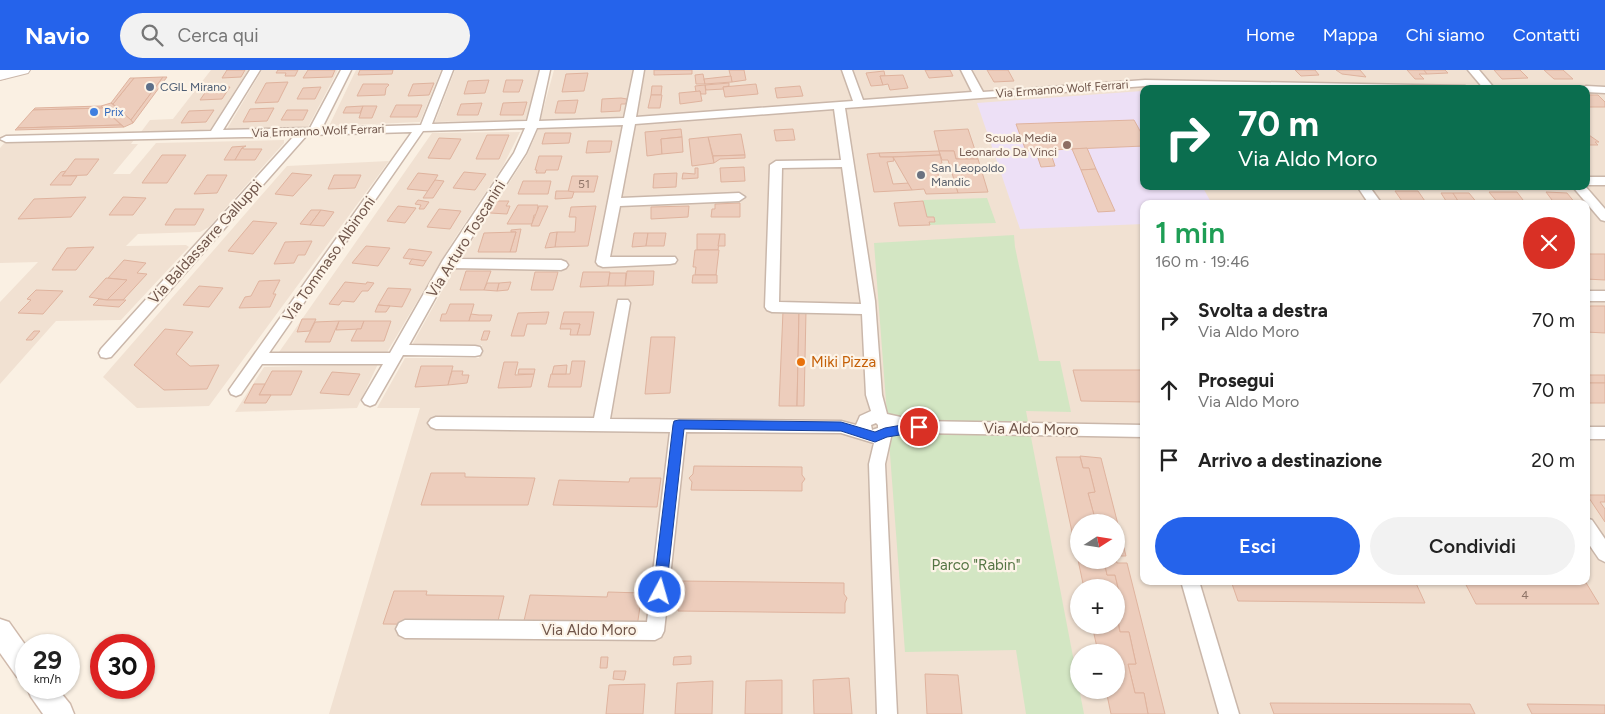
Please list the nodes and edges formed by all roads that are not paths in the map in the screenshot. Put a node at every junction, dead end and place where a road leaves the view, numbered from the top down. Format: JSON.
{"nodes":[{"id":1,"x":5,"y":70,"type":"edge"},
{"id":2,"x":23,"y":70,"type":"edge"},
{"id":3,"x":255,"y":70,"type":"edge"},
{"id":4,"x":346,"y":70,"type":"edge"},
{"id":5,"x":448,"y":70,"type":"edge"},
{"id":6,"x":545,"y":70,"type":"edge"},
{"id":7,"x":638,"y":70,"type":"edge"},
{"id":8,"x":847,"y":70,"type":"edge"},
{"id":9,"x":966,"y":70,"type":"edge"},
{"id":10,"x":1473,"y":70,"type":"edge"},
{"id":11,"x":0,"y":76,"type":"edge"},
{"id":12,"x":1202,"y":85,"type":"edge"},
{"id":13,"x":1486,"y":85,"type":"edge"},
{"id":14,"x":1590,"y":90,"type":"edge"},
{"id":15,"x":1605,"y":90,"type":"edge"},
{"id":16,"x":979,"y":95,"type":"junction"},
{"id":17,"x":859,"y":104,"type":"junction"},
{"id":18,"x":839,"y":105,"type":"junction"},
{"id":19,"x":630,"y":121,"type":"junction"},
{"id":20,"x":532,"y":125,"type":"junction"},
{"id":21,"x":423,"y":128,"type":"junction"},
{"id":22,"x":309,"y":132,"type":"junction"},
{"id":23,"x":214,"y":135,"type":"junction"},
{"id":24,"x":6,"y":139,"type":"dead end"},
{"id":25,"x":848,"y":163,"type":"junction"},
{"id":26,"x":1590,"y":181,"type":"edge"},
{"id":27,"x":1605,"y":181,"type":"edge"},
{"id":28,"x":1581,"y":190,"type":"edge"},
{"id":29,"x":739,"y":197,"type":"dead end"},
{"id":30,"x":614,"y":202,"type":"junction"},
{"id":31,"x":1605,"y":217,"type":"edge"},
{"id":32,"x":670,"y":260,"type":"dead end"},
{"id":33,"x":448,"y":263,"type":"junction"},
{"id":34,"x":560,"y":265,"type":"dead end"},
{"id":35,"x":1590,"y":296,"type":"edge"},
{"id":36,"x":1605,"y":296,"type":"edge"},
{"id":37,"x":623,"y":303,"type":"dead end"},
{"id":38,"x":868,"y":309,"type":"junction"},
{"id":39,"x":475,"y":351,"type":"dead end"},
{"id":40,"x":106,"y":353,"type":"dead end"},
{"id":41,"x":398,"y":354,"type":"junction"},
{"id":42,"x":258,"y":359,"type":"junction"},
{"id":43,"x":236,"y":390,"type":"dead end"},
{"id":44,"x":370,"y":400,"type":"dead end"},
{"id":45,"x":436,"y":423,"type":"dead end"},
{"id":46,"x":601,"y":424,"type":"junction"},
{"id":47,"x":679,"y":425,"type":"junction"},
{"id":48,"x":875,"y":426,"type":"junction"},
{"id":49,"x":1140,"y":431,"type":"edge"},
{"id":50,"x":1590,"y":433,"type":"edge"},
{"id":51,"x":1605,"y":433,"type":"edge"},
{"id":52,"x":1590,"y":531,"type":"edge"},
{"id":53,"x":1605,"y":554,"type":"edge"},
{"id":54,"x":1191,"y":585,"type":"edge"},
{"id":55,"x":405,"y":630,"type":"dead end"},
{"id":56,"x":0,"y":631,"type":"edge"},
{"id":57,"x":15,"y":652,"type":"edge"},
{"id":58,"x":49,"y":699,"type":"edge"},
{"id":59,"x":60,"y":714,"type":"edge"},
{"id":60,"x":888,"y":714,"type":"edge"},
{"id":61,"x":1229,"y":714,"type":"edge"}],
"edges":[{"from":1,"to":11,"type":"main road"},
{"from":2,"to":11,"type":"street"},
{"from":3,"to":23,"type":"street"},
{"from":4,"to":22,"type":"street","name":"Via Baldassarre Galluppi"},
{"from":5,"to":21,"type":"street","name":"Via Tommaso Albinoni"},
{"from":6,"to":20,"type":"street","name":"Via Arturo Toscanini"},
{"from":7,"to":19,"type":"street"},
{"from":8,"to":17,"type":"street"},
{"from":9,"to":16,"type":"street"},
{"from":10,"to":13,"type":"street"},
{"from":12,"to":16,"type":"street","name":"Via Ermanno Wolf Ferrari"},
{"from":14,"to":15,"type":"street"},
{"from":16,"to":17,"type":"street","name":"Via Ermanno Wolf Ferrari"},
{"from":17,"to":18,"type":"street","name":"Via Ermanno Wolf Ferrari"},
{"from":18,"to":19,"type":"street","name":"Via Ermanno Wolf Ferrari"},
{"from":18,"to":25,"type":"street"},
{"from":19,"to":20,"type":"street","name":"Via Ermanno Wolf Ferrari"},
{"from":19,"to":30,"type":"street"},
{"from":20,"to":21,"type":"street","name":"Via Ermanno Wolf Ferrari"},
{"from":20,"to":33,"type":"street","name":"Via Arturo Toscanini"},
{"from":21,"to":22,"type":"street","name":"Via Ermanno Wolf Ferrari"},
{"from":21,"to":42,"type":"street","name":"Via Tommaso Albinoni"},
{"from":22,"to":23,"type":"street","name":"Via Ermanno Wolf Ferrari"},
{"from":22,"to":40,"type":"street","name":"Via Baldassarre Galluppi"},
{"from":23,"to":24,"type":"street","name":"Via Ermanno Wolf Ferrari"},
{"from":25,"to":38,"type":"street"},
{"from":25,"to":38,"type":"street"},
{"from":26,"to":27,"type":"street"},
{"from":28,"to":31,"type":"street"},
{"from":29,"to":30,"type":"street"},
{"from":30,"to":32,"type":"street"},
{"from":33,"to":34,"type":"street"},
{"from":33,"to":41,"type":"street","name":"Via Arturo Toscanini"},
{"from":35,"to":36,"type":"street"},
{"from":37,"to":46,"type":"street"},
{"from":38,"to":48,"type":"street"},
{"from":39,"to":41,"type":"street"},
{"from":41,"to":42,"type":"street"},
{"from":41,"to":44,"type":"street","name":"Via Arturo Toscanini"},
{"from":42,"to":43,"type":"street","name":"Via Tommaso Albinoni"},
{"from":45,"to":46,"type":"street","name":"Via Aldo Moro"},
{"from":46,"to":47,"type":"street","name":"Via Aldo Moro"},
{"from":47,"to":48,"type":"street","name":"Via Aldo Moro"},
{"from":47,"to":55,"type":"street","name":"Via Aldo Moro"},
{"from":48,"to":49,"type":"street","name":"Via Aldo Moro"},
{"from":48,"to":60,"type":"street"},
{"from":50,"to":51,"type":"street"},
{"from":52,"to":53,"type":"street"},
{"from":54,"to":61,"type":"street"},
{"from":56,"to":57,"type":"main road"},
{"from":58,"to":59,"type":"main road"}]}
